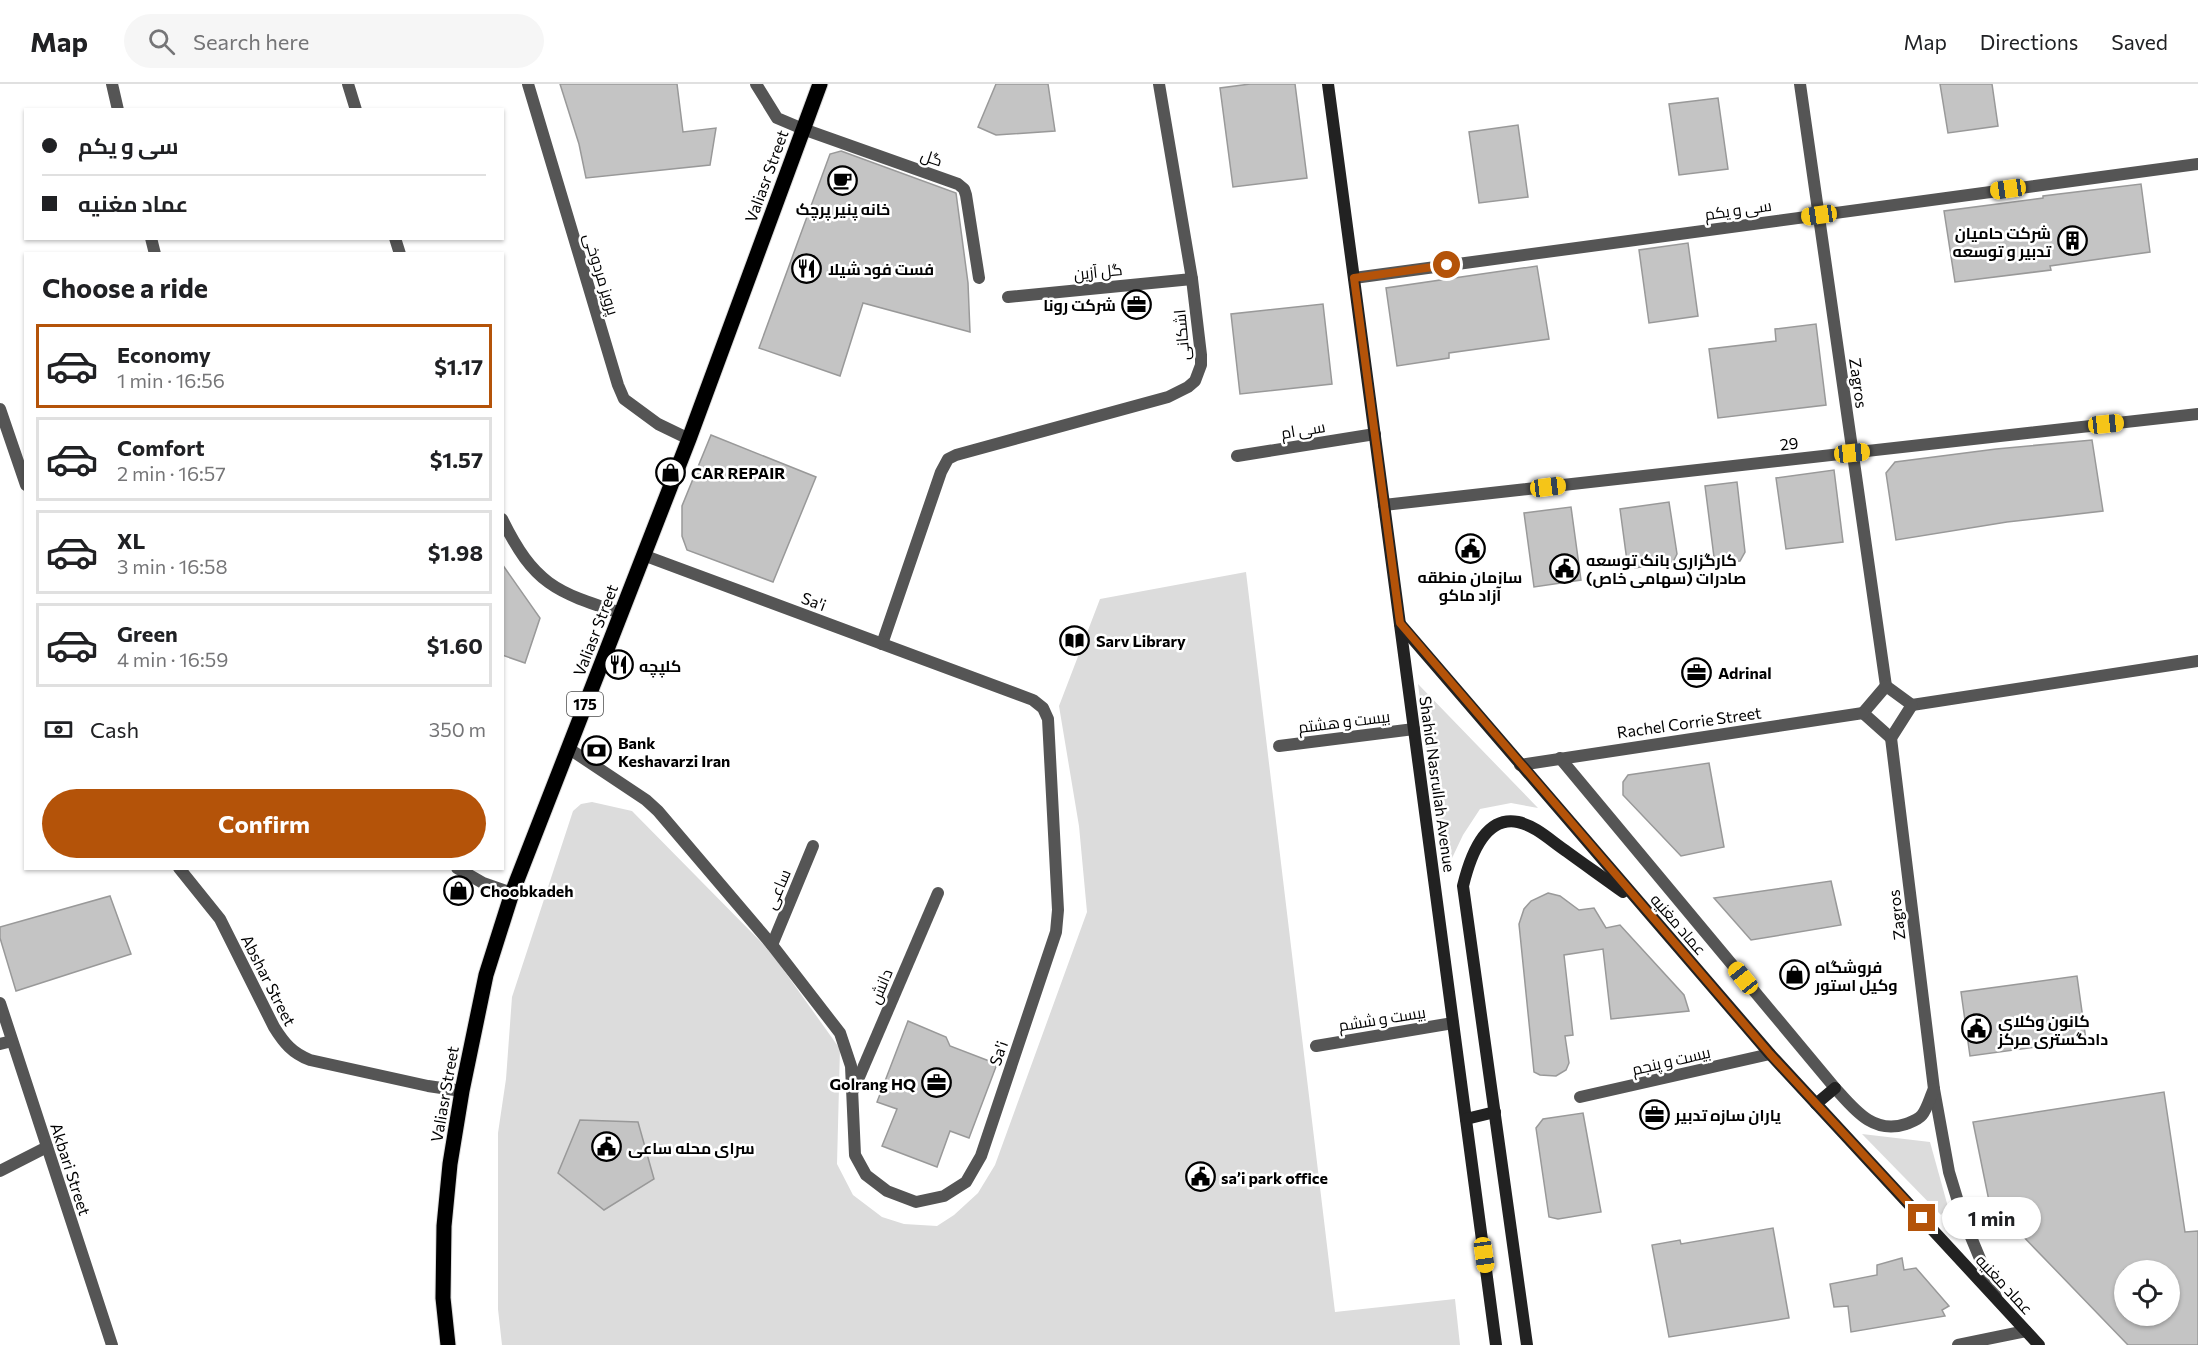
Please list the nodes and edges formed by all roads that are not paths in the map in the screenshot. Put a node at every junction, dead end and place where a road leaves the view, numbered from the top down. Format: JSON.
{"nodes":[{"id":1,"x":111,"y":84,"type":"edge"},
{"id":2,"x":348,"y":84,"type":"edge"},
{"id":3,"x":528,"y":84,"type":"edge"},
{"id":4,"x":756,"y":84,"type":"edge"},
{"id":5,"x":820,"y":84,"type":"edge"},
{"id":6,"x":1159,"y":84,"type":"edge"},
{"id":7,"x":1328,"y":84,"type":"edge"},
{"id":8,"x":1800,"y":84,"type":"edge"},
{"id":9,"x":117,"y":108,"type":"edge"},
{"id":10,"x":355,"y":108,"type":"edge"},
{"id":11,"x":803,"y":129,"type":"junction"},
{"id":12,"x":2198,"y":164,"type":"edge"},
{"id":13,"x":1819,"y":215,"type":"junction"},
{"id":14,"x":979,"y":278,"type":"dead end"},
{"id":15,"x":1354,"y":278,"type":"junction"},
{"id":16,"x":1192,"y":279,"type":"junction"},
{"id":17,"x":1008,"y":297,"type":"dead end"},
{"id":18,"x":0,"y":409,"type":"edge"},
{"id":19,"x":2198,"y":414,"type":"edge"},
{"id":20,"x":1375,"y":434,"type":"junction"},
{"id":21,"x":690,"y":439,"type":"junction"},
{"id":22,"x":1852,"y":453,"type":"junction"},
{"id":23,"x":1237,"y":456,"type":"dead end"},
{"id":24,"x":24,"y":479,"type":"edge"},
{"id":25,"x":1384,"y":506,"type":"junction"},
{"id":26,"x":504,"y":522,"type":"edge"},
{"id":27,"x":643,"y":555,"type":"junction"},
{"id":28,"x":621,"y":613,"type":"junction"},
{"id":29,"x":1400,"y":623,"type":"junction"},
{"id":30,"x":882,"y":644,"type":"junction"},
{"id":31,"x":2198,"y":661,"type":"edge"},
{"id":32,"x":1886,"y":686,"type":"junction"},
{"id":33,"x":1912,"y":705,"type":"junction"},
{"id":34,"x":1863,"y":713,"type":"junction"},
{"id":35,"x":1414,"y":729,"type":"junction"},
{"id":36,"x":1891,"y":738,"type":"junction"},
{"id":37,"x":1279,"y":747,"type":"dead end"},
{"id":38,"x":568,"y":748,"type":"junction"},
{"id":39,"x":1560,"y":758,"type":"junction"},
{"id":40,"x":1520,"y":765,"type":"junction"},
{"id":41,"x":813,"y":846,"type":"dead end"},
{"id":42,"x":181,"y":870,"type":"edge"},
{"id":43,"x":460,"y":870,"type":"edge"},
{"id":44,"x":512,"y":893,"type":"junction"},
{"id":45,"x":938,"y":893,"type":"dead end"},
{"id":46,"x":1639,"y":903,"type":"junction"},
{"id":47,"x":772,"y":945,"type":"junction"},
{"id":48,"x":0,"y":1004,"type":"edge"},
{"id":49,"x":1453,"y":1023,"type":"junction"},
{"id":50,"x":6,"y":1043,"type":"edge"},
{"id":51,"x":1316,"y":1046,"type":"dead end"},
{"id":52,"x":1770,"y":1054,"type":"junction"},
{"id":53,"x":1834,"y":1088,"type":"junction"},
{"id":54,"x":1934,"y":1089,"type":"junction"},
{"id":55,"x":462,"y":1091,"type":"junction"},
{"id":56,"x":852,"y":1093,"type":"junction"},
{"id":57,"x":1580,"y":1097,"type":"dead end"},
{"id":58,"x":1816,"y":1104,"type":"junction"},
{"id":59,"x":1494,"y":1112,"type":"junction"},
{"id":60,"x":1466,"y":1119,"type":"junction"},
{"id":61,"x":47,"y":1148,"type":"junction"},
{"id":62,"x":0,"y":1171,"type":"edge"},
{"id":63,"x":1997,"y":1299,"type":"junction"},
{"id":64,"x":2026,"y":1331,"type":"junction"},
{"id":65,"x":112,"y":1345,"type":"edge"},
{"id":66,"x":448,"y":1345,"type":"edge"},
{"id":67,"x":1496,"y":1345,"type":"edge"},
{"id":68,"x":1527,"y":1345,"type":"edge"},
{"id":69,"x":1958,"y":1345,"type":"edge"},
{"id":70,"x":2039,"y":1345,"type":"edge"}],
"edges":[{"from":1,"to":9,"type":"street"},
{"from":2,"to":10,"type":"street"},
{"from":3,"to":21,"type":"street","name":"پرویز مردوخی"},
{"from":4,"to":11,"type":"street","name":"گل"},
{"from":5,"to":11,"type":"main road","name":"Valiasr Street","number":"175"},
{"from":6,"to":16,"type":"street","name":"اشکانی"},
{"from":7,"to":15,"type":"main road","name":"Shahid Nasrullah Avenue"},
{"from":8,"to":13,"type":"street","name":"Zagros"},
{"from":11,"to":14,"type":"street","name":"گل"},
{"from":11,"to":21,"type":"main road","name":"Valiasr Street","number":"175"},
{"from":12,"to":13,"type":"street","name":"سی و یکم"},
{"from":13,"to":15,"type":"street","name":"سی و یکم"},
{"from":13,"to":22,"type":"street","name":"Zagros"},
{"from":15,"to":20,"type":"main road","name":"Shahid Nasrullah Avenue"},
{"from":16,"to":17,"type":"street","name":"گل آزین"},
{"from":16,"to":30,"type":"street","name":"اشکانی"},
{"from":18,"to":24,"type":"street"},
{"from":19,"to":22,"type":"street","name":"29"},
{"from":20,"to":23,"type":"street","name":"سی ام"},
{"from":20,"to":25,"type":"main road","name":"Shahid Nasrullah Avenue"},
{"from":21,"to":27,"type":"main road","name":"Valiasr Street","number":"175"},
{"from":22,"to":25,"type":"street","name":"29"},
{"from":22,"to":32,"type":"street","name":"Zagros"},
{"from":25,"to":29,"type":"main road","name":"Shahid Nasrullah Avenue"},
{"from":26,"to":28,"type":"street"},
{"from":27,"to":28,"type":"main road","name":"Valiasr Street","number":"175"},
{"from":27,"to":30,"type":"street","name":"Sa'i"},
{"from":28,"to":38,"type":"main road","name":"Valiasr Street","number":"175"},
{"from":29,"to":35,"type":"main road","name":"Shahid Nasrullah Avenue"},
{"from":29,"to":40,"type":"main road","name":"عماد مغنیه"},
{"from":30,"to":56,"type":"street","name":"Sa'i"},
{"from":31,"to":33,"type":"street"},
{"from":32,"to":33,"type":"street"},
{"from":32,"to":34,"type":"street"},
{"from":33,"to":36,"type":"street"},
{"from":34,"to":36,"type":"street"},
{"from":34,"to":39,"type":"street","name":"Rachel Corrie Street"},
{"from":35,"to":37,"type":"street","name":"بیست و هشتم"},
{"from":35,"to":49,"type":"main road","name":"Shahid Nasrullah Avenue"},
{"from":36,"to":54,"type":"street","name":"Zagros"},
{"from":38,"to":44,"type":"main road","name":"Valiasr Street","number":"175"},
{"from":38,"to":47,"type":"street","name":"Sa'i"},
{"from":39,"to":40,"type":"street","name":"Rachel Corrie Street"},
{"from":39,"to":53,"type":"street","name":"عماد مغنیه"},
{"from":40,"to":46,"type":"main road","name":"عماد مغنیه"},
{"from":41,"to":47,"type":"street","name":"ساعی"},
{"from":42,"to":55,"type":"street","name":"Abshar Street"},
{"from":43,"to":44,"type":"street"},
{"from":44,"to":55,"type":"main road","name":"Valiasr Street","number":"175"},
{"from":45,"to":56,"type":"street","name":"دانش"},
{"from":46,"to":52,"type":"main road","name":"عماد مغنیه"},
{"from":46,"to":59,"type":"main road","name":"Shahid Nasrullah Avenue"},
{"from":47,"to":56,"type":"street","name":"Sa'i"},
{"from":48,"to":50,"type":"street","name":"Akbari Street"},
{"from":49,"to":51,"type":"street","name":"بیست و ششم"},
{"from":49,"to":60,"type":"main road","name":"Shahid Nasrullah Avenue"},
{"from":50,"to":61,"type":"street","name":"Akbari Street"},
{"from":52,"to":57,"type":"street","name":"بیست و پنجم"},
{"from":52,"to":58,"type":"main road","name":"عماد مغنیه"},
{"from":53,"to":54,"type":"street","name":"عماد مغنیه"},
{"from":53,"to":58,"type":"main road"},
{"from":54,"to":63,"type":"street","name":"Zagros"},
{"from":55,"to":66,"type":"main road","name":"Valiasr Street","number":"175"},
{"from":58,"to":63,"type":"main road","name":"عماد مغنیه"},
{"from":59,"to":60,"type":"main road"},
{"from":59,"to":68,"type":"main road","name":"Shahid Nasrullah Avenue"},
{"from":60,"to":67,"type":"main road","name":"Shahid Nasrullah Avenue"},
{"from":61,"to":62,"type":"street"},
{"from":61,"to":65,"type":"street","name":"Akbari Street"},
{"from":63,"to":64,"type":"main road","name":"عماد مغنیه"},
{"from":64,"to":69,"type":"street"},
{"from":64,"to":70,"type":"main road","name":"عماد مغنیه"}]}
